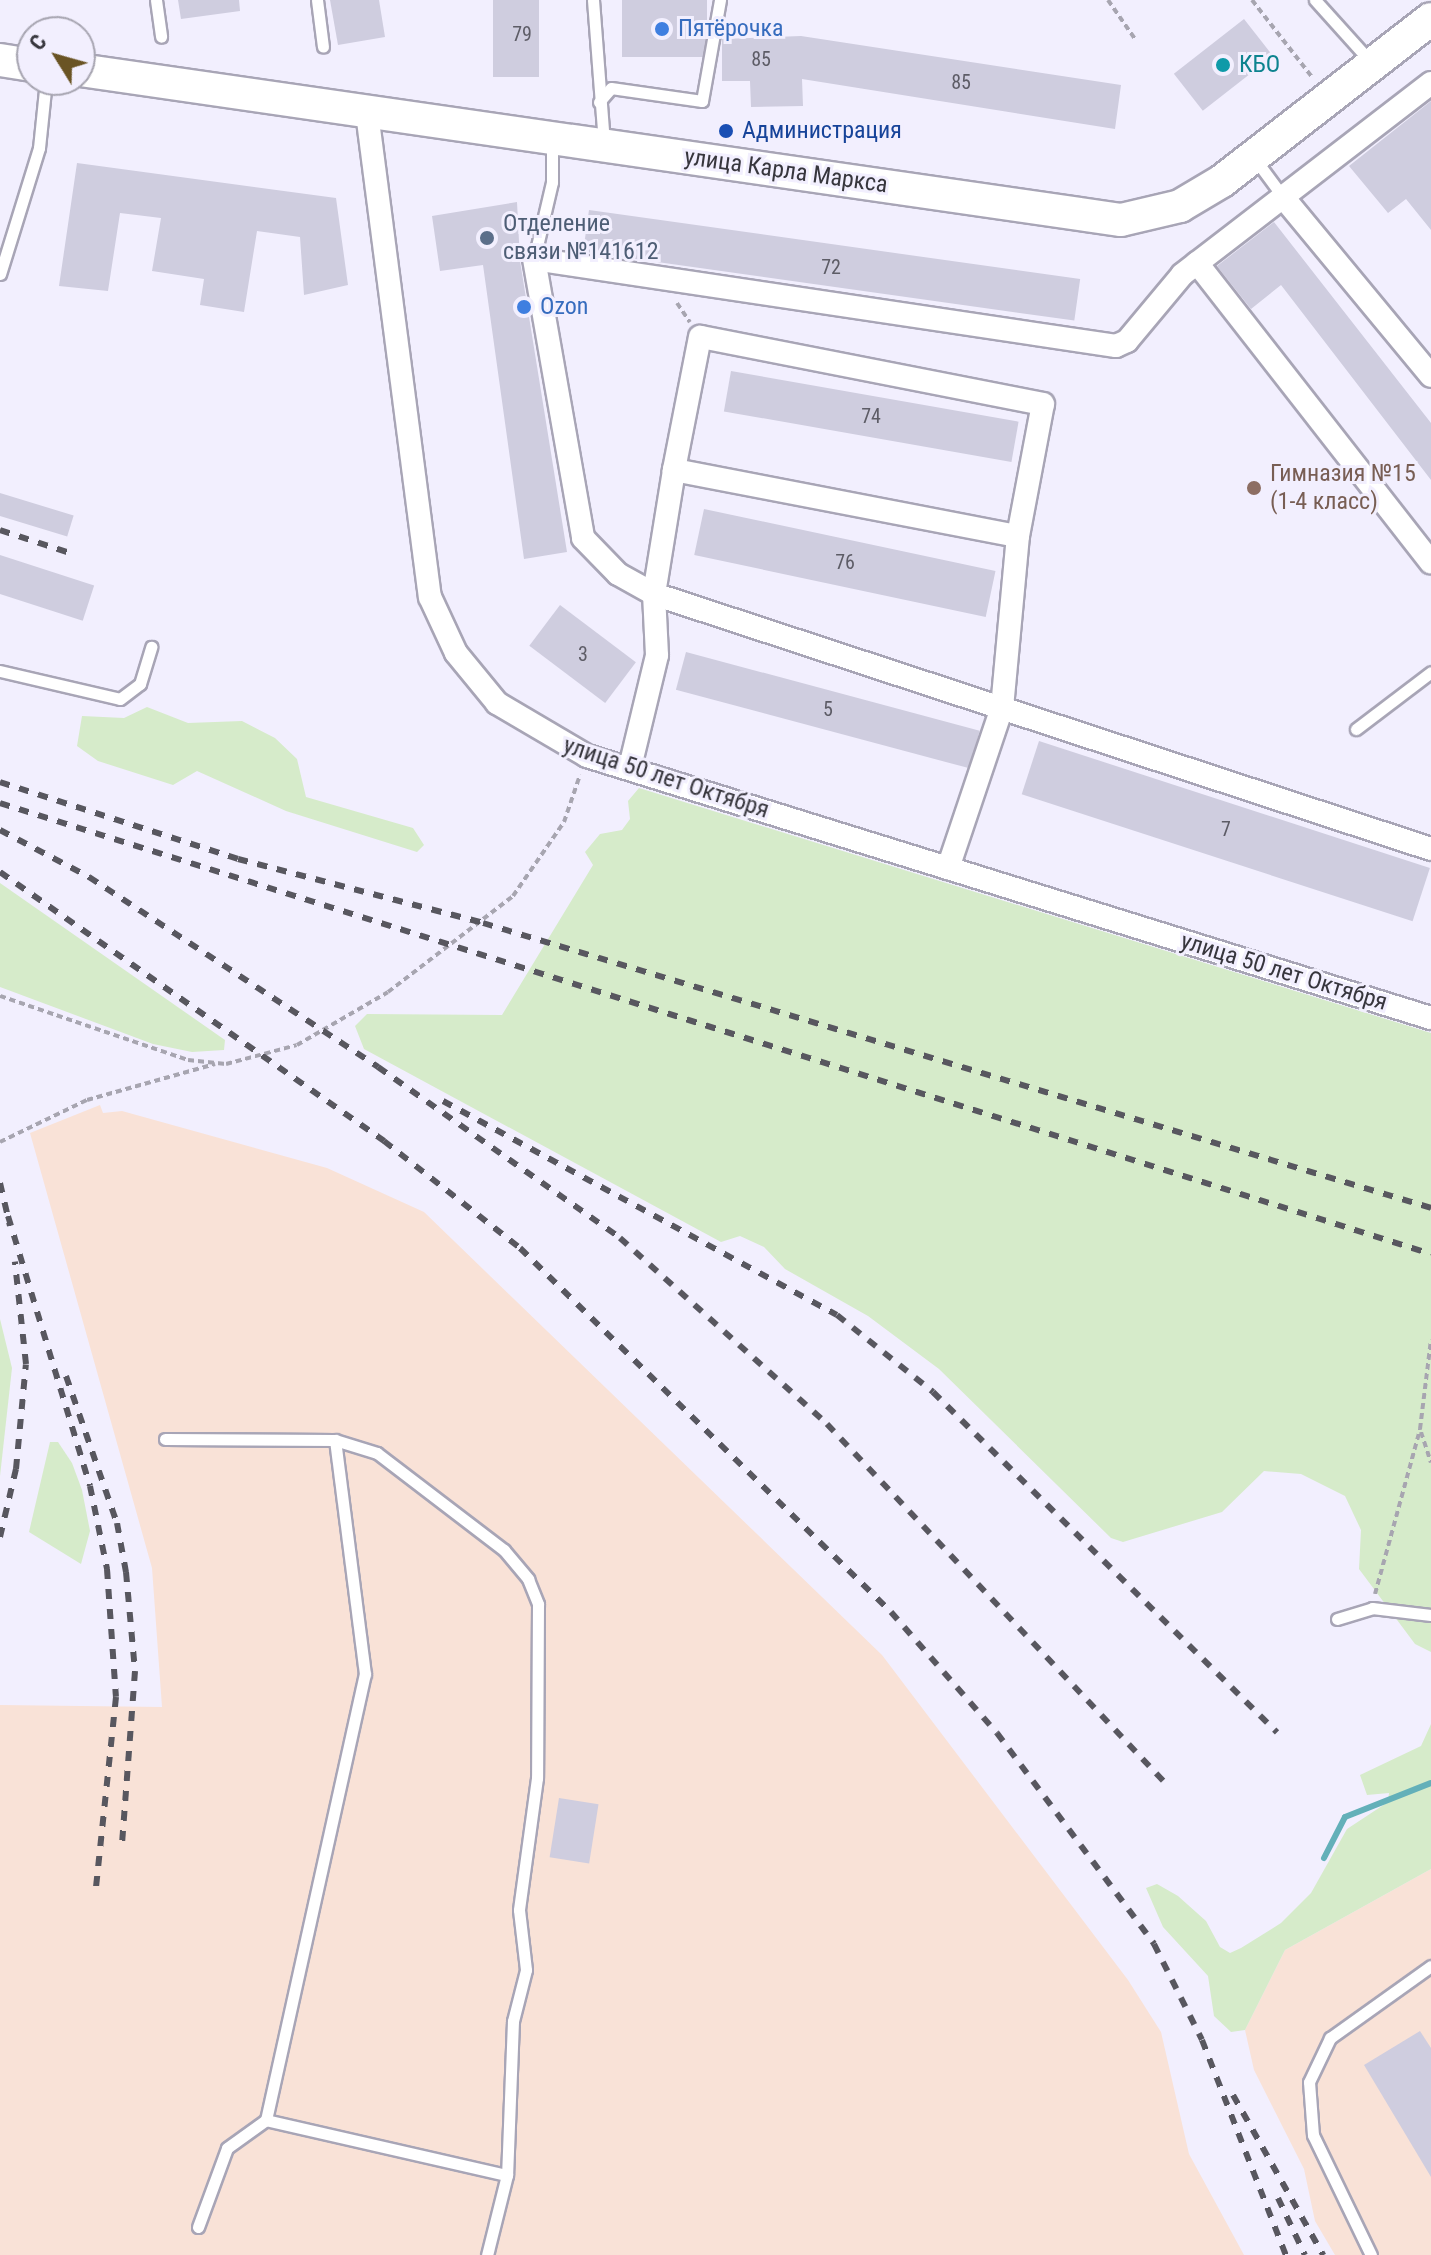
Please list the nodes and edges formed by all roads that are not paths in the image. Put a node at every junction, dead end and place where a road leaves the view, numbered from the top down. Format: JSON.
{"nodes":[{"id":1,"x":156,"y":0,"type":"edge"},
{"id":2,"x":317,"y":0,"type":"edge"},
{"id":3,"x":593,"y":0,"type":"edge"},
{"id":4,"x":720,"y":0,"type":"edge"},
{"id":5,"x":1315,"y":0,"type":"edge"},
{"id":6,"x":1431,"y":19,"type":"edge"},
{"id":7,"x":161,"y":37,"type":"dead end"},
{"id":8,"x":323,"y":47,"type":"dead end"},
{"id":9,"x":1373,"y":64,"type":"junction"},
{"id":10,"x":96,"y":72,"type":"edge"},
{"id":11,"x":1431,"y":83,"type":"edge"},
{"id":12,"x":44,"y":96,"type":"edge"},
{"id":13,"x":599,"y":102,"type":"junction"},
{"id":14,"x":367,"y":113,"type":"junction"},
{"id":15,"x":552,"y":138,"type":"junction"},
{"id":16,"x":604,"y":146,"type":"junction"},
{"id":17,"x":1255,"y":159,"type":"junction"},
{"id":18,"x":1283,"y":197,"type":"junction"},
{"id":19,"x":534,"y":259,"type":"junction"},
{"id":20,"x":1197,"y":263,"type":"junction"},
{"id":21,"x":0,"y":274,"type":"edge"},
{"id":22,"x":1431,"y":376,"type":"edge"},
{"id":23,"x":674,"y":470,"type":"junction"},
{"id":24,"x":1018,"y":536,"type":"junction"},
{"id":25,"x":1431,"y":563,"type":"edge"},
{"id":26,"x":654,"y":594,"type":"junction"},
{"id":27,"x":151,"y":647,"type":"dead end"},
{"id":28,"x":0,"y":671,"type":"edge"},
{"id":29,"x":1431,"y":672,"type":"edge"},
{"id":30,"x":1002,"y":708,"type":"junction"},
{"id":31,"x":1356,"y":729,"type":"dead end"},
{"id":32,"x":630,"y":767,"type":"junction"},
{"id":33,"x":1431,"y":849,"type":"edge"},
{"id":34,"x":948,"y":868,"type":"junction"},
{"id":35,"x":1431,"y":1018,"type":"edge"},
{"id":36,"x":165,"y":1439,"type":"dead end"},
{"id":37,"x":335,"y":1440,"type":"junction"},
{"id":38,"x":1431,"y":1615,"type":"edge"},
{"id":39,"x":1337,"y":1619,"type":"dead end"},
{"id":40,"x":1431,"y":1966,"type":"edge"},
{"id":41,"x":266,"y":2120,"type":"junction"},
{"id":42,"x":507,"y":2175,"type":"junction"},
{"id":43,"x":198,"y":2227,"type":"dead end"},
{"id":44,"x":487,"y":2255,"type":"edge"},
{"id":45,"x":1371,"y":2255,"type":"edge"}],
"edges":[{"from":1,"to":7,"type":"lane"},
{"from":2,"to":8,"type":"lane"},
{"from":3,"to":13,"type":"lane"},
{"from":4,"to":13,"type":"lane"},
{"from":5,"to":9,"type":"lane"},
{"from":6,"to":9,"type":"street","name":"улица Карла Маркса"},
{"from":9,"to":17,"type":"street","name":"улица Карла Маркса"},
{"from":10,"to":14,"type":"street","name":"улица Карла Маркса"},
{"from":11,"to":18,"type":"street"},
{"from":12,"to":21,"type":"lane"},
{"from":13,"to":16,"type":"lane"},
{"from":14,"to":15,"type":"street","name":"улица Карла Маркса"},
{"from":14,"to":32,"type":"street","name":"улица 50 лет Октября"},
{"from":15,"to":16,"type":"street","name":"улица Карла Маркса"},
{"from":15,"to":19,"type":"lane"},
{"from":16,"to":17,"type":"street","name":"улица Карла Маркса"},
{"from":17,"to":18,"type":"lane"},
{"from":18,"to":20,"type":"street"},
{"from":18,"to":22,"type":"street"},
{"from":19,"to":20,"type":"street"},
{"from":19,"to":26,"type":"street"},
{"from":20,"to":25,"type":"street"},
{"from":23,"to":24,"type":"street"},
{"from":23,"to":24,"type":"street"},
{"from":23,"to":26,"type":"street"},
{"from":24,"to":30,"type":"street"},
{"from":26,"to":30,"type":"street"},
{"from":26,"to":32,"type":"street"},
{"from":27,"to":28,"type":"lane"},
{"from":29,"to":31,"type":"lane"},
{"from":30,"to":33,"type":"street"},
{"from":30,"to":34,"type":"street"},
{"from":32,"to":34,"type":"street","name":"улица 50 лет Октября"},
{"from":34,"to":35,"type":"street","name":"улица 50 лет Октября"},
{"from":36,"to":37,"type":"lane"},
{"from":37,"to":41,"type":"lane"},
{"from":37,"to":42,"type":"lane"},
{"from":38,"to":39,"type":"lane"},
{"from":40,"to":45,"type":"lane"},
{"from":41,"to":42,"type":"lane"},
{"from":41,"to":43,"type":"lane"},
{"from":42,"to":44,"type":"lane"}]}
